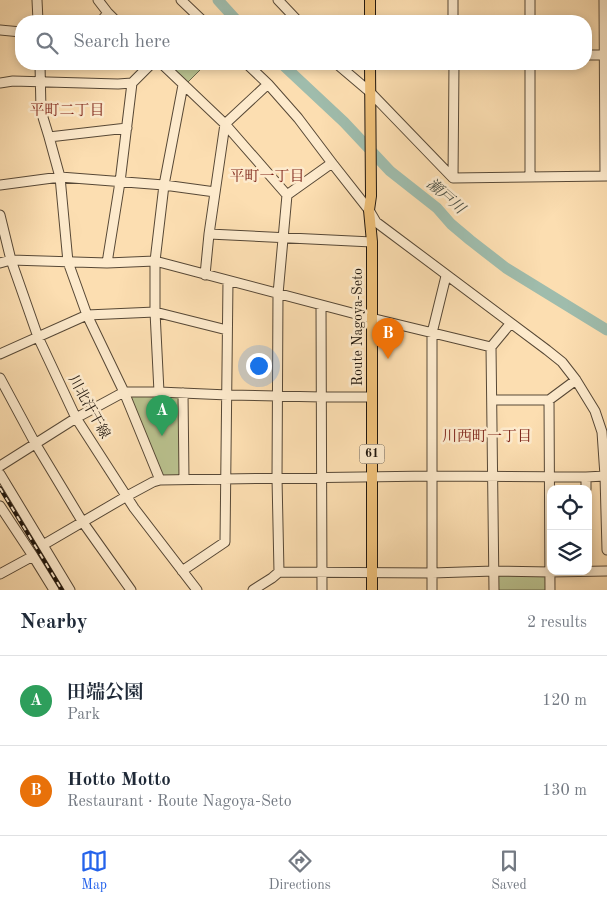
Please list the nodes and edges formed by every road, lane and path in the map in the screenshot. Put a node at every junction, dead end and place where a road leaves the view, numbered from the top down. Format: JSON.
{"nodes":[{"id":1,"x":37,"y":0,"type":"edge"},
{"id":2,"x":98,"y":0,"type":"edge"},
{"id":3,"x":181,"y":0,"type":"edge"},
{"id":4,"x":278,"y":0,"type":"edge"},
{"id":5,"x":288,"y":0,"type":"edge"},
{"id":6,"x":370,"y":0,"type":"edge"},
{"id":7,"x":453,"y":0,"type":"edge"},
{"id":8,"x":530,"y":0,"type":"edge"},
{"id":9,"x":604,"y":0,"type":"edge"},
{"id":10,"x":288,"y":10,"type":"junction"},
{"id":11,"x":108,"y":14,"type":"edge"},
{"id":12,"x":38,"y":15,"type":"edge"},
{"id":13,"x":194,"y":15,"type":"edge"},
{"id":14,"x":293,"y":15,"type":"edge"},
{"id":15,"x":370,"y":15,"type":"edge"},
{"id":16,"x":453,"y":15,"type":"edge"},
{"id":17,"x":530,"y":15,"type":"edge"},
{"id":18,"x":0,"y":30,"type":"edge"},
{"id":19,"x":15,"y":31,"type":"edge"},
{"id":20,"x":605,"y":54,"type":"edge"},
{"id":21,"x":592,"y":55,"type":"edge"},
{"id":22,"x":40,"y":70,"type":"edge"},
{"id":23,"x":145,"y":70,"type":"edge"},
{"id":24,"x":168,"y":70,"type":"edge"},
{"id":25,"x":253,"y":70,"type":"edge"},
{"id":26,"x":343,"y":70,"type":"edge"},
{"id":27,"x":370,"y":70,"type":"edge"},
{"id":28,"x":454,"y":70,"type":"edge"},
{"id":29,"x":530,"y":70,"type":"edge"},
{"id":30,"x":40,"y":81,"type":"junction"},
{"id":31,"x":0,"y":83,"type":"edge"},
{"id":32,"x":132,"y":83,"type":"junction"},
{"id":33,"x":268,"y":84,"type":"junction"},
{"id":34,"x":183,"y":85,"type":"junction"},
{"id":35,"x":371,"y":97,"type":"junction"},
{"id":36,"x":605,"y":105,"type":"edge"},
{"id":37,"x":225,"y":124,"type":"junction"},
{"id":38,"x":127,"y":128,"type":"junction"},
{"id":39,"x":50,"y":137,"type":"junction"},
{"id":40,"x":332,"y":163,"type":"junction"},
{"id":41,"x":606,"y":176,"type":"edge"},
{"id":42,"x":60,"y":177,"type":"junction"},
{"id":43,"x":530,"y":177,"type":"junction"},
{"id":44,"x":453,"y":178,"type":"junction"},
{"id":45,"x":120,"y":182,"type":"junction"},
{"id":46,"x":0,"y":185,"type":"edge"},
{"id":47,"x":164,"y":185,"type":"junction"},
{"id":48,"x":215,"y":192,"type":"junction"},
{"id":49,"x":287,"y":196,"type":"junction"},
{"id":50,"x":369,"y":210,"type":"junction"},
{"id":51,"x":0,"y":215,"type":"edge"},
{"id":52,"x":209,"y":234,"type":"junction"},
{"id":53,"x":284,"y":238,"type":"junction"},
{"id":54,"x":372,"y":242,"type":"junction"},
{"id":55,"x":11,"y":260,"type":"junction"},
{"id":56,"x":68,"y":262,"type":"junction"},
{"id":57,"x":107,"y":262,"type":"junction"},
{"id":58,"x":155,"y":262,"type":"junction"},
{"id":59,"x":0,"y":263,"type":"edge"},
{"id":60,"x":205,"y":274,"type":"junction"},
{"id":61,"x":446,"y":276,"type":"junction"},
{"id":62,"x":228,"y":281,"type":"junction"},
{"id":63,"x":278,"y":294,"type":"junction"},
{"id":64,"x":321,"y":305,"type":"junction"},
{"id":65,"x":155,"y":312,"type":"junction"},
{"id":66,"x":87,"y":315,"type":"junction"},
{"id":67,"x":371,"y":318,"type":"junction"},
{"id":68,"x":510,"y":324,"type":"junction"},
{"id":69,"x":227,"y":330,"type":"junction"},
{"id":70,"x":432,"y":333,"type":"junction"},
{"id":71,"x":38,"y":337,"type":"junction"},
{"id":72,"x":492,"y":347,"type":"junction"},
{"id":73,"x":0,"y":354,"type":"edge"},
{"id":74,"x":0,"y":378,"type":"edge"},
{"id":75,"x":576,"y":380,"type":"junction"},
{"id":76,"x":124,"y":392,"type":"junction"},
{"id":77,"x":158,"y":392,"type":"junction"},
{"id":78,"x":183,"y":393,"type":"junction"},
{"id":79,"x":228,"y":395,"type":"junction"},
{"id":80,"x":278,"y":396,"type":"junction"},
{"id":81,"x":372,"y":397,"type":"junction"},
{"id":82,"x":322,"y":398,"type":"junction"},
{"id":83,"x":493,"y":400,"type":"junction"},
{"id":84,"x":549,"y":400,"type":"junction"},
{"id":85,"x":76,"y":418,"type":"junction"},
{"id":86,"x":35,"y":443,"type":"junction"},
{"id":87,"x":0,"y":466,"type":"edge"},
{"id":88,"x":0,"y":474,"type":"edge"},
{"id":89,"x":432,"y":476,"type":"junction"},
{"id":90,"x":605,"y":476,"type":"junction"},
{"id":91,"x":493,"y":477,"type":"junction"},
{"id":92,"x":549,"y":477,"type":"junction"},
{"id":93,"x":586,"y":477,"type":"junction"},
{"id":94,"x":277,"y":478,"type":"junction"},
{"id":95,"x":322,"y":478,"type":"junction"},
{"id":96,"x":372,"y":478,"type":"junction"},
{"id":97,"x":184,"y":479,"type":"junction"},
{"id":98,"x":226,"y":479,"type":"junction"},
{"id":99,"x":160,"y":480,"type":"junction"},
{"id":100,"x":586,"y":485,"type":"edge"},
{"id":101,"x":126,"y":496,"type":"junction"},
{"id":102,"x":0,"y":506,"type":"edge"},
{"id":103,"x":82,"y":521,"type":"junction"},
{"id":104,"x":550,"y":530,"type":"edge"},
{"id":105,"x":42,"y":545,"type":"junction"},
{"id":106,"x":607,"y":550,"type":"edge"},
{"id":107,"x":33,"y":556,"type":"junction"},
{"id":108,"x":182,"y":571,"type":"junction"},
{"id":109,"x":494,"y":571,"type":"junction"},
{"id":110,"x":607,"y":571,"type":"edge"},
{"id":111,"x":279,"y":572,"type":"junction"},
{"id":112,"x":322,"y":572,"type":"junction"},
{"id":113,"x":372,"y":572,"type":"junction"},
{"id":114,"x":547,"y":572,"type":"edge"},
{"id":115,"x":592,"y":572,"type":"edge"},
{"id":116,"x":432,"y":573,"type":"junction"},
{"id":117,"x":0,"y":574,"type":"edge"},
{"id":118,"x":550,"y":575,"type":"edge"},
{"id":119,"x":54,"y":590,"type":"edge"},
{"id":120,"x":70,"y":590,"type":"edge"},
{"id":121,"x":131,"y":590,"type":"edge"},
{"id":122,"x":197,"y":590,"type":"edge"},
{"id":123,"x":253,"y":590,"type":"edge"},
{"id":124,"x":322,"y":590,"type":"edge"},
{"id":125,"x":372,"y":590,"type":"edge"},
{"id":126,"x":432,"y":590,"type":"edge"},
{"id":127,"x":494,"y":590,"type":"edge"},
{"id":128,"x":550,"y":590,"type":"edge"}],
"edges":[{"from":1,"to":12,"type":"street"},
{"from":2,"to":11,"type":"street"},
{"from":3,"to":13,"type":"street"},
{"from":4,"to":10,"type":"street"},
{"from":5,"to":10,"type":"street"},
{"from":6,"to":15,"type":"main road"},
{"from":7,"to":16,"type":"street"},
{"from":8,"to":17,"type":"street"},
{"from":9,"to":20,"type":"street"},
{"from":10,"to":14,"type":"street"},
{"from":18,"to":19,"type":"street"},
{"from":20,"to":21,"type":"street"},
{"from":20,"to":36,"type":"street"},
{"from":22,"to":30,"type":"street"},
{"from":23,"to":32,"type":"street"},
{"from":24,"to":34,"type":"street"},
{"from":25,"to":33,"type":"street"},
{"from":26,"to":35,"type":"street"},
{"from":27,"to":35,"type":"main road","name":"Route Nagoya-Seto","number":"61"},
{"from":28,"to":44,"type":"street"},
{"from":29,"to":43,"type":"street"},
{"from":30,"to":31,"type":"street"},
{"from":30,"to":32,"type":"street"},
{"from":30,"to":39,"type":"street"},
{"from":32,"to":38,"type":"street"},
{"from":33,"to":37,"type":"street"},
{"from":33,"to":40,"type":"street"},
{"from":34,"to":37,"type":"street"},
{"from":34,"to":47,"type":"street"},
{"from":35,"to":44,"type":"street"},
{"from":35,"to":50,"type":"main road","name":"Route Nagoya-Seto","number":"61"},
{"from":36,"to":41,"type":"street"},
{"from":37,"to":48,"type":"street"},
{"from":37,"to":49,"type":"street"},
{"from":38,"to":39,"type":"street"},
{"from":38,"to":45,"type":"street"},
{"from":39,"to":42,"type":"street"},
{"from":40,"to":49,"type":"street"},
{"from":40,"to":50,"type":"street"},
{"from":41,"to":43,"type":"street"},
{"from":42,"to":45,"type":"street"},
{"from":42,"to":46,"type":"street"},
{"from":42,"to":56,"type":"street"},
{"from":43,"to":44,"type":"street"},
{"from":45,"to":47,"type":"street"},
{"from":45,"to":57,"type":"street"},
{"from":47,"to":48,"type":"street"},
{"from":47,"to":58,"type":"street"},
{"from":48,"to":52,"type":"street"},
{"from":49,"to":53,"type":"street"},
{"from":50,"to":54,"type":"main road","name":"Route Nagoya-Seto","number":"61"},
{"from":50,"to":61,"type":"street"},
{"from":51,"to":55,"type":"street","name":"川北汗干線"},
{"from":52,"to":53,"type":"street"},
{"from":52,"to":60,"type":"street"},
{"from":53,"to":54,"type":"street"},
{"from":53,"to":63,"type":"street"},
{"from":54,"to":67,"type":"main road","name":"Route Nagoya-Seto","number":"61"},
{"from":55,"to":56,"type":"street"},
{"from":55,"to":59,"type":"street"},
{"from":55,"to":71,"type":"street","name":"川北汗干線"},
{"from":56,"to":57,"type":"street"},
{"from":56,"to":66,"type":"street"},
{"from":57,"to":58,"type":"street"},
{"from":58,"to":60,"type":"street"},
{"from":58,"to":65,"type":"street"},
{"from":60,"to":62,"type":"street"},
{"from":61,"to":68,"type":"street"},
{"from":61,"to":70,"type":"street"},
{"from":62,"to":63,"type":"street"},
{"from":62,"to":69,"type":"street"},
{"from":63,"to":64,"type":"street"},
{"from":63,"to":80,"type":"street"},
{"from":64,"to":67,"type":"street"},
{"from":64,"to":82,"type":"street"},
{"from":65,"to":66,"type":"street"},
{"from":65,"to":69,"type":"street"},
{"from":65,"to":77,"type":"street"},
{"from":66,"to":71,"type":"street"},
{"from":66,"to":76,"type":"street"},
{"from":67,"to":70,"type":"street"},
{"from":67,"to":81,"type":"main road","name":"Route Nagoya-Seto","number":"61"},
{"from":68,"to":72,"type":"street"},
{"from":68,"to":75,"type":"street"},
{"from":69,"to":79,"type":"street"},
{"from":70,"to":72,"type":"street"},
{"from":70,"to":89,"type":"street"},
{"from":71,"to":73,"type":"street"},
{"from":71,"to":85,"type":"street","name":"川北汗干線"},
{"from":72,"to":83,"type":"street"},
{"from":74,"to":86,"type":"street"},
{"from":75,"to":84,"type":"street"},
{"from":75,"to":90,"type":"street"},
{"from":76,"to":77,"type":"street"},
{"from":76,"to":85,"type":"street"},
{"from":76,"to":99,"type":"street"},
{"from":77,"to":78,"type":"street"},
{"from":78,"to":79,"type":"street"},
{"from":78,"to":97,"type":"street"},
{"from":79,"to":80,"type":"street"},
{"from":79,"to":98,"type":"street"},
{"from":80,"to":82,"type":"street"},
{"from":80,"to":94,"type":"street"},
{"from":81,"to":82,"type":"street"},
{"from":81,"to":96,"type":"main road","name":"Route Nagoya-Seto","number":"61"},
{"from":82,"to":95,"type":"street"},
{"from":83,"to":84,"type":"street"},
{"from":83,"to":91,"type":"street"},
{"from":84,"to":92,"type":"street"},
{"from":85,"to":86,"type":"street"},
{"from":85,"to":101,"type":"street","name":"川北汗干線"},
{"from":86,"to":87,"type":"street"},
{"from":86,"to":103,"type":"street"},
{"from":88,"to":105,"type":"street"},
{"from":89,"to":91,"type":"street"},
{"from":89,"to":96,"type":"street"},
{"from":89,"to":116,"type":"street"},
{"from":90,"to":93,"type":"street"},
{"from":90,"to":106,"type":"street"},
{"from":91,"to":92,"type":"street"},
{"from":91,"to":109,"type":"street"},
{"from":92,"to":93,"type":"street"},
{"from":92,"to":104,"type":"street"},
{"from":93,"to":100,"type":"street"},
{"from":94,"to":95,"type":"street"},
{"from":94,"to":98,"type":"street"},
{"from":94,"to":111,"type":"street"},
{"from":95,"to":96,"type":"street"},
{"from":95,"to":112,"type":"street"},
{"from":96,"to":113,"type":"main road","name":"Route Nagoya-Seto","number":"61"},
{"from":97,"to":98,"type":"street"},
{"from":97,"to":99,"type":"street"},
{"from":98,"to":108,"type":"street"},
{"from":99,"to":101,"type":"street"},
{"from":101,"to":103,"type":"street"},
{"from":101,"to":108,"type":"street","name":"川北汗干線"},
{"from":102,"to":107,"type":"street"},
{"from":103,"to":105,"type":"street"},
{"from":103,"to":121,"type":"street"},
{"from":105,"to":120,"type":"street"},
{"from":107,"to":117,"type":"street"},
{"from":107,"to":119,"type":"street"},
{"from":108,"to":122,"type":"street","name":"川北汗干線"},
{"from":109,"to":114,"type":"street"},
{"from":109,"to":116,"type":"street"},
{"from":109,"to":127,"type":"street"},
{"from":110,"to":115,"type":"street"},
{"from":111,"to":112,"type":"street"},
{"from":111,"to":123,"type":"street"},
{"from":112,"to":113,"type":"street"},
{"from":112,"to":124,"type":"street"},
{"from":113,"to":116,"type":"street"},
{"from":113,"to":125,"type":"main road","name":"Route Nagoya-Seto","number":"61"},
{"from":116,"to":126,"type":"street"},
{"from":118,"to":128,"type":"street"}]}
